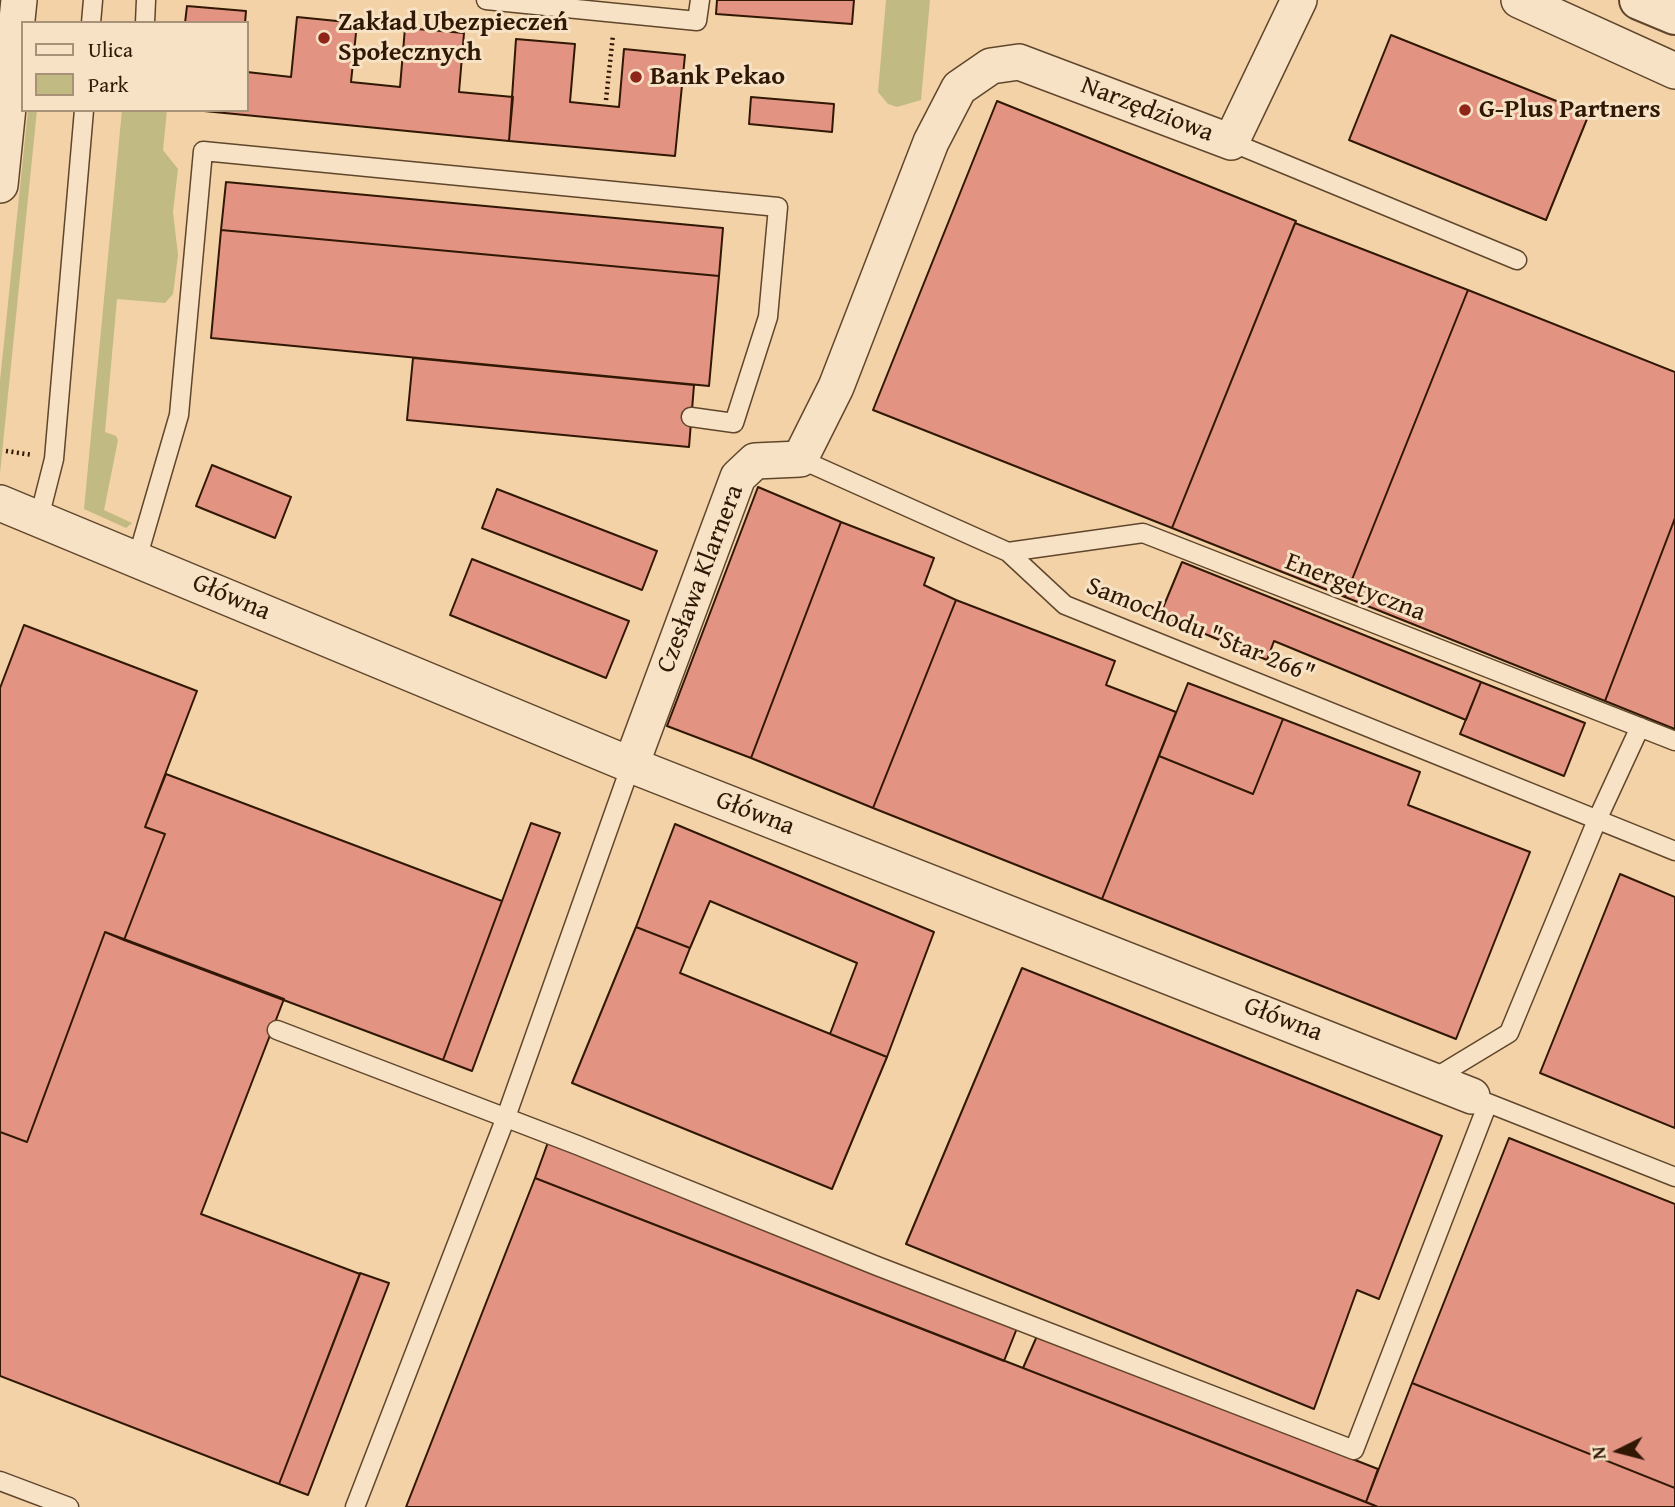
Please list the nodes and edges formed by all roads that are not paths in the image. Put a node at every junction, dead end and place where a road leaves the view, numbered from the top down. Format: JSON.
{"nodes":[{"id":1,"x":19,"y":0,"type":"edge"},
{"id":2,"x":93,"y":0,"type":"edge"},
{"id":3,"x":146,"y":0,"type":"edge"},
{"id":4,"x":486,"y":0,"type":"edge"},
{"id":5,"x":700,"y":0,"type":"edge"},
{"id":6,"x":1299,"y":0,"type":"edge"},
{"id":7,"x":1519,"y":0,"type":"edge"},
{"id":8,"x":1639,"y":0,"type":"edge"},
{"id":9,"x":1675,"y":15,"type":"edge"},
{"id":10,"x":91,"y":21,"type":"edge"},
{"id":11,"x":145,"y":21,"type":"edge"},
{"id":12,"x":1675,"y":71,"type":"edge"},
{"id":13,"x":5,"y":95,"type":"edge"},
{"id":14,"x":84,"y":112,"type":"edge"},
{"id":15,"x":1231,"y":142,"type":"junction"},
{"id":16,"x":0,"y":185,"type":"edge"},
{"id":17,"x":1517,"y":260,"type":"dead end"},
{"id":18,"x":691,"y":417,"type":"dead end"},
{"id":19,"x":800,"y":459,"type":"junction"},
{"id":20,"x":0,"y":503,"type":"edge"},
{"id":21,"x":39,"y":518,"type":"junction"},
{"id":22,"x":1008,"y":552,"type":"junction"},
{"id":23,"x":137,"y":559,"type":"junction"},
{"id":24,"x":1640,"y":727,"type":"junction"},
{"id":25,"x":1675,"y":741,"type":"edge"},
{"id":26,"x":631,"y":765,"type":"junction"},
{"id":27,"x":1597,"y":820,"type":"junction"},
{"id":28,"x":1675,"y":851,"type":"edge"},
{"id":29,"x":277,"y":1030,"type":"dead end"},
{"id":30,"x":1433,"y":1079,"type":"junction"},
{"id":31,"x":1480,"y":1099,"type":"junction"},
{"id":32,"x":506,"y":1117,"type":"junction"},
{"id":33,"x":1675,"y":1177,"type":"edge"},
{"id":34,"x":0,"y":1481,"type":"edge"},
{"id":35,"x":69,"y":1507,"type":"edge"},
{"id":36,"x":355,"y":1507,"type":"edge"}],
"edges":[{"from":1,"to":13,"type":"street"},
{"from":2,"to":10,"type":"lane"},
{"from":3,"to":11,"type":"lane"},
{"from":4,"to":5,"type":"lane"},
{"from":6,"to":15,"type":"street","name":"Narzędziowa"},
{"from":7,"to":12,"type":"street"},
{"from":8,"to":9,"type":"street"},
{"from":13,"to":16,"type":"street"},
{"from":14,"to":21,"type":"lane"},
{"from":15,"to":17,"type":"lane"},
{"from":15,"to":19,"type":"street","name":"Narzędziowa"},
{"from":18,"to":23,"type":"lane"},
{"from":19,"to":22,"type":"lane","name":"Samochodu \"Star 266\""},
{"from":19,"to":26,"type":"street","name":"Czesława Klarnera"},
{"from":20,"to":21,"type":"street","name":"Główna"},
{"from":21,"to":23,"type":"street","name":"Główna"},
{"from":22,"to":24,"type":"lane","name":"Energetyczna"},
{"from":22,"to":27,"type":"lane","name":"Samochodu \"Star 266\""},
{"from":23,"to":26,"type":"street","name":"Główna"},
{"from":24,"to":25,"type":"lane","name":"Energetyczna"},
{"from":24,"to":27,"type":"lane"},
{"from":26,"to":30,"type":"street","name":"Główna"},
{"from":26,"to":32,"type":"lane","name":"Czesława Klarnera"},
{"from":27,"to":28,"type":"lane","name":"Samochodu \"Star 266\""},
{"from":27,"to":30,"type":"lane"},
{"from":29,"to":32,"type":"lane"},
{"from":30,"to":31,"type":"street","name":"Główna"},
{"from":31,"to":32,"type":"lane"},
{"from":31,"to":33,"type":"lane"},
{"from":32,"to":36,"type":"lane","name":"Czesława Klarnera"},
{"from":34,"to":35,"type":"lane"}]}
